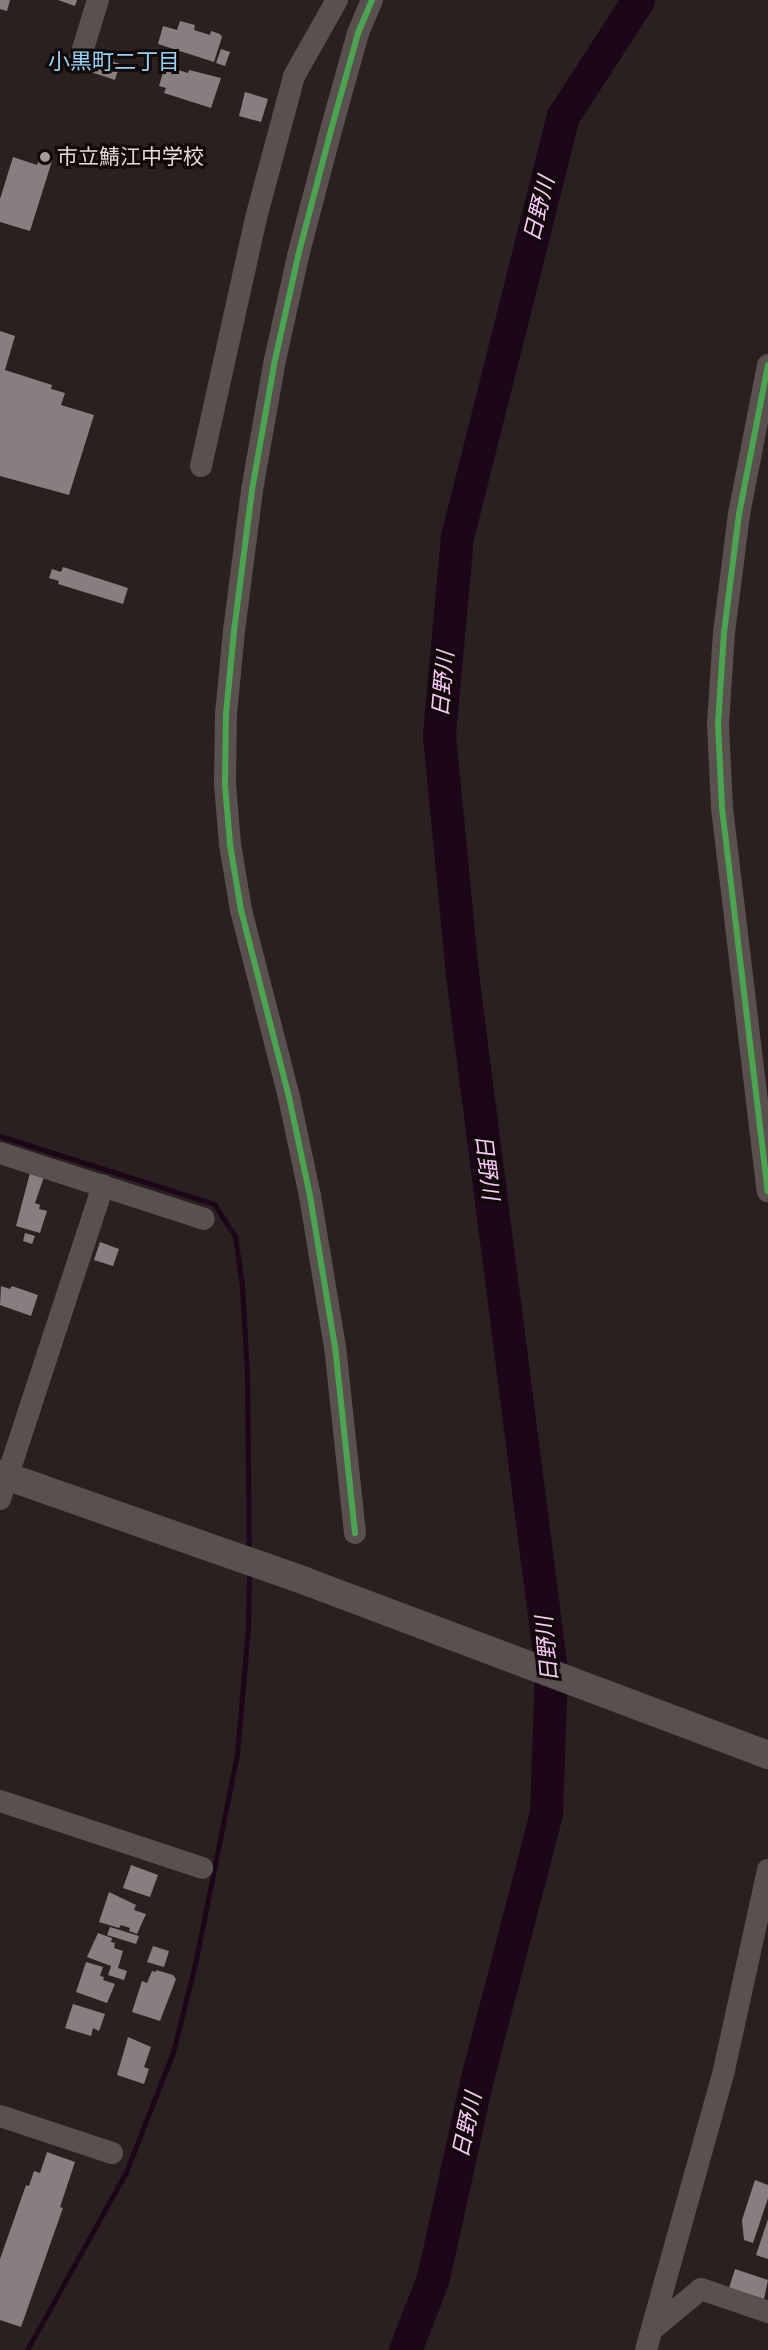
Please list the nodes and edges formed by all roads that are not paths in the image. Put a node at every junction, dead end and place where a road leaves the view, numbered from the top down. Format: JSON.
{"nodes":[{"id":1,"x":98,"y":0,"type":"edge"},
{"id":2,"x":336,"y":0,"type":"edge"},
{"id":3,"x":372,"y":0,"type":"edge"},
{"id":4,"x":79,"y":62,"type":"dead end"},
{"id":5,"x":768,"y":365,"type":"edge"},
{"id":6,"x":201,"y":466,"type":"dead end"},
{"id":7,"x":0,"y":1153,"type":"edge"},
{"id":8,"x":103,"y":1186,"type":"junction"},
{"id":9,"x":768,"y":1191,"type":"edge"},
{"id":10,"x":204,"y":1219,"type":"dead end"},
{"id":11,"x":2,"y":1483,"type":"edge"},
{"id":12,"x":355,"y":1533,"type":"dead end"},
{"id":13,"x":768,"y":1755,"type":"edge"},
{"id":14,"x":0,"y":1801,"type":"edge"},
{"id":15,"x":202,"y":1868,"type":"dead end"},
{"id":16,"x":768,"y":1870,"type":"edge"},
{"id":17,"x":0,"y":2116,"type":"edge"},
{"id":18,"x":111,"y":2153,"type":"dead end"},
{"id":19,"x":768,"y":2312,"type":"edge"},
{"id":20,"x":654,"y":2328,"type":"junction"},
{"id":21,"x":646,"y":2350,"type":"edge"}],
"edges":[{"from":1,"to":4,"type":"street"},
{"from":2,"to":6,"type":"street"},
{"from":3,"to":12,"type":"street"},
{"from":5,"to":9,"type":"street"},
{"from":7,"to":8,"type":"street"},
{"from":8,"to":10,"type":"street"},
{"from":8,"to":11,"type":"street"},
{"from":11,"to":13,"type":"street"},
{"from":14,"to":15,"type":"street"},
{"from":16,"to":20,"type":"street"},
{"from":17,"to":18,"type":"street"},
{"from":19,"to":20,"type":"street"},
{"from":20,"to":21,"type":"street"}]}
